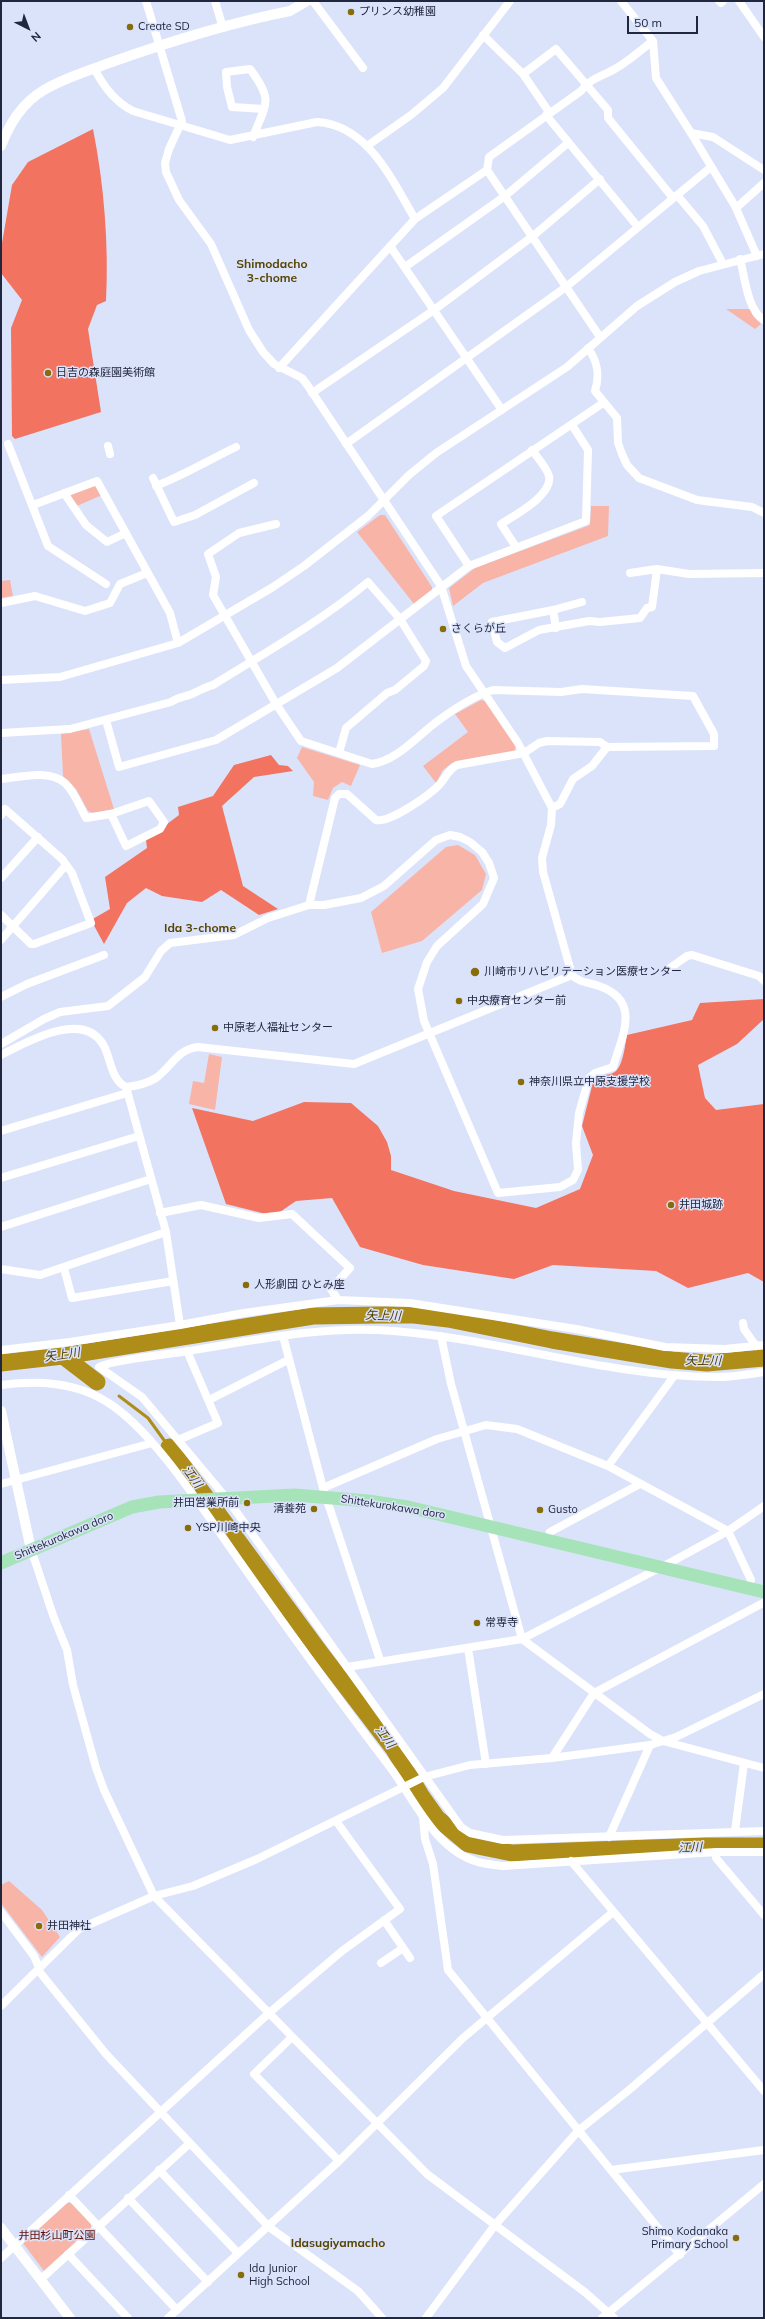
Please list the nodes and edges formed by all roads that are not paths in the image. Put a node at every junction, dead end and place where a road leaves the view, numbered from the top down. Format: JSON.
{"nodes":[{"id":1,"x":146,"y":1,"type":"edge"},
{"id":2,"x":215,"y":1,"type":"edge"},
{"id":3,"x":307,"y":1,"type":"edge"},
{"id":4,"x":313,"y":1,"type":"edge"},
{"id":5,"x":510,"y":1,"type":"edge"},
{"id":6,"x":621,"y":1,"type":"edge"},
{"id":7,"x":719,"y":1,"type":"edge"},
{"id":8,"x":723,"y":1,"type":"edge"},
{"id":9,"x":739,"y":1,"type":"edge"},
{"id":10,"x":223,"y":28,"type":"junction"},
{"id":11,"x":483,"y":35,"type":"junction"},
{"id":12,"x":764,"y":37,"type":"edge"},
{"id":13,"x":653,"y":41,"type":"junction"},
{"id":14,"x":159,"y":46,"type":"junction"},
{"id":15,"x":94,"y":68,"type":"junction"},
{"id":16,"x":363,"y":68,"type":"dead end"},
{"id":17,"x":523,"y":74,"type":"junction"},
{"id":18,"x":586,"y":84,"type":"junction"},
{"id":19,"x":264,"y":109,"type":"junction"},
{"id":20,"x":548,"y":114,"type":"junction"},
{"id":21,"x":181,"y":126,"type":"junction"},
{"id":22,"x":691,"y":132,"type":"junction"},
{"id":23,"x":253,"y":137,"type":"junction"},
{"id":24,"x":568,"y":143,"type":"junction"},
{"id":25,"x":1,"y":146,"type":"edge"},
{"id":26,"x":367,"y":146,"type":"junction"},
{"id":27,"x":711,"y":167,"type":"junction"},
{"id":28,"x":487,"y":170,"type":"junction"},
{"id":29,"x":764,"y":170,"type":"edge"},
{"id":30,"x":600,"y":179,"type":"junction"},
{"id":31,"x":764,"y":183,"type":"edge"},
{"id":32,"x":505,"y":196,"type":"junction"},
{"id":33,"x":675,"y":197,"type":"junction"},
{"id":34,"x":736,"y":208,"type":"junction"},
{"id":35,"x":415,"y":219,"type":"junction"},
{"id":36,"x":638,"y":227,"type":"junction"},
{"id":37,"x":533,"y":236,"type":"junction"},
{"id":38,"x":390,"y":246,"type":"junction"},
{"id":39,"x":760,"y":255,"type":"edge"},
{"id":40,"x":740,"y":260,"type":"junction"},
{"id":41,"x":724,"y":264,"type":"junction"},
{"id":42,"x":405,"y":268,"type":"junction"},
{"id":43,"x":566,"y":287,"type":"junction"},
{"id":44,"x":434,"y":310,"type":"junction"},
{"id":45,"x":764,"y":320,"type":"edge"},
{"id":46,"x":600,"y":337,"type":"junction"},
{"id":47,"x":588,"y":348,"type":"junction"},
{"id":48,"x":467,"y":358,"type":"junction"},
{"id":49,"x":279,"y":368,"type":"junction"},
{"id":50,"x":312,"y":393,"type":"junction"},
{"id":51,"x":603,"y":403,"type":"junction"},
{"id":52,"x":502,"y":410,"type":"junction"},
{"id":53,"x":572,"y":425,"type":"junction"},
{"id":54,"x":8,"y":444,"type":"dead end"},
{"id":55,"x":346,"y":444,"type":"junction"},
{"id":56,"x":236,"y":447,"type":"dead end"},
{"id":57,"x":532,"y":450,"type":"junction"},
{"id":58,"x":153,"y":478,"type":"dead end"},
{"id":59,"x":254,"y":482,"type":"dead end"},
{"id":60,"x":156,"y":486,"type":"junction"},
{"id":61,"x":64,"y":493,"type":"junction"},
{"id":62,"x":384,"y":501,"type":"junction"},
{"id":63,"x":33,"y":505,"type":"junction"},
{"id":64,"x":764,"y":513,"type":"edge"},
{"id":65,"x":276,"y":524,"type":"dead end"},
{"id":66,"x":126,"y":533,"type":"junction"},
{"id":67,"x":516,"y":547,"type":"junction"},
{"id":68,"x":469,"y":566,"type":"junction"},
{"id":69,"x":657,"y":569,"type":"junction"},
{"id":70,"x":147,"y":573,"type":"junction"},
{"id":71,"x":630,"y":573,"type":"dead end"},
{"id":72,"x":764,"y":573,"type":"edge"},
{"id":73,"x":106,"y":584,"type":"dead end"},
{"id":74,"x":441,"y":586,"type":"junction"},
{"id":75,"x":582,"y":602,"type":"dead end"},
{"id":76,"x":1,"y":603,"type":"edge"},
{"id":77,"x":553,"y":610,"type":"junction"},
{"id":78,"x":223,"y":616,"type":"junction"},
{"id":79,"x":400,"y":619,"type":"junction"},
{"id":80,"x":556,"y":628,"type":"junction"},
{"id":81,"x":178,"y":643,"type":"junction"},
{"id":82,"x":251,"y":661,"type":"junction"},
{"id":83,"x":1,"y":680,"type":"edge"},
{"id":84,"x":483,"y":694,"type":"junction"},
{"id":85,"x":276,"y":704,"type":"junction"},
{"id":86,"x":106,"y":720,"type":"junction"},
{"id":87,"x":1,"y":733,"type":"edge"},
{"id":88,"x":607,"y":747,"type":"junction"},
{"id":89,"x":339,"y":753,"type":"junction"},
{"id":90,"x":524,"y":753,"type":"junction"},
{"id":91,"x":1,"y":779,"type":"edge"},
{"id":92,"x":552,"y":808,"type":"junction"},
{"id":93,"x":1,"y":814,"type":"edge"},
{"id":94,"x":111,"y":814,"type":"junction"},
{"id":95,"x":38,"y":837,"type":"junction"},
{"id":96,"x":66,"y":865,"type":"junction"},
{"id":97,"x":1,"y":878,"type":"edge"},
{"id":98,"x":309,"y":905,"type":"junction"},
{"id":99,"x":1,"y":915,"type":"edge"},
{"id":100,"x":14,"y":926,"type":"junction"},
{"id":101,"x":1,"y":940,"type":"edge"},
{"id":102,"x":104,"y":955,"type":"dead end"},
{"id":103,"x":670,"y":968,"type":"dead end"},
{"id":104,"x":572,"y":974,"type":"junction"},
{"id":105,"x":764,"y":981,"type":"edge"},
{"id":106,"x":1,"y":997,"type":"edge"},
{"id":107,"x":430,"y":1034,"type":"junction"},
{"id":108,"x":1,"y":1044,"type":"edge"},
{"id":109,"x":1,"y":1055,"type":"edge"},
{"id":110,"x":127,"y":1090,"type":"junction"},
{"id":111,"x":1,"y":1130,"type":"edge"},
{"id":112,"x":139,"y":1136,"type":"junction"},
{"id":113,"x":1,"y":1178,"type":"edge"},
{"id":114,"x":151,"y":1179,"type":"junction"},
{"id":115,"x":160,"y":1213,"type":"junction"},
{"id":116,"x":1,"y":1227,"type":"edge"},
{"id":117,"x":166,"y":1232,"type":"junction"},
{"id":118,"x":64,"y":1268,"type":"junction"},
{"id":119,"x":1,"y":1269,"type":"edge"},
{"id":120,"x":173,"y":1280,"type":"junction"},
{"id":121,"x":338,"y":1300,"type":"junction"},
{"id":122,"x":743,"y":1323,"type":"dead end"},
{"id":123,"x":180,"y":1325,"type":"junction"},
{"id":124,"x":282,"y":1336,"type":"junction"},
{"id":125,"x":441,"y":1336,"type":"junction"},
{"id":126,"x":760,"y":1345,"type":"edge"},
{"id":127,"x":1,"y":1350,"type":"edge"},
{"id":128,"x":186,"y":1351,"type":"junction"},
{"id":129,"x":288,"y":1360,"type":"junction"},
{"id":130,"x":764,"y":1372,"type":"edge"},
{"id":131,"x":674,"y":1376,"type":"junction"},
{"id":132,"x":1,"y":1384,"type":"edge"},
{"id":133,"x":209,"y":1400,"type":"junction"},
{"id":134,"x":1,"y":1411,"type":"edge"},
{"id":135,"x":466,"y":1431,"type":"junction"},
{"id":136,"x":178,"y":1440,"type":"junction"},
{"id":137,"x":152,"y":1443,"type":"junction"},
{"id":138,"x":608,"y":1466,"type":"junction"},
{"id":139,"x":16,"y":1479,"type":"junction"},
{"id":140,"x":1,"y":1484,"type":"edge"},
{"id":141,"x":640,"y":1484,"type":"junction"},
{"id":142,"x":324,"y":1492,"type":"junction"},
{"id":143,"x":223,"y":1495,"type":"junction"},
{"id":144,"x":193,"y":1496,"type":"junction"},
{"id":145,"x":762,"y":1509,"type":"edge"},
{"id":146,"x":490,"y":1522,"type":"junction"},
{"id":147,"x":728,"y":1531,"type":"junction"},
{"id":148,"x":550,"y":1532,"type":"junction"},
{"id":149,"x":31,"y":1547,"type":"junction"},
{"id":150,"x":1,"y":1558,"type":"edge"},
{"id":151,"x":1,"y":1563,"type":"edge"},
{"id":152,"x":668,"y":1564,"type":"junction"},
{"id":153,"x":750,"y":1580,"type":"junction"},
{"id":154,"x":764,"y":1584,"type":"edge"},
{"id":155,"x":764,"y":1599,"type":"edge"},
{"id":156,"x":522,"y":1639,"type":"junction"},
{"id":157,"x":468,"y":1648,"type":"junction"},
{"id":158,"x":380,"y":1660,"type":"junction"},
{"id":159,"x":347,"y":1667,"type":"junction"},
{"id":160,"x":594,"y":1693,"type":"junction"},
{"id":161,"x":764,"y":1694,"type":"edge"},
{"id":162,"x":663,"y":1741,"type":"junction"},
{"id":163,"x":650,"y":1745,"type":"junction"},
{"id":164,"x":552,"y":1758,"type":"junction"},
{"id":165,"x":744,"y":1763,"type":"junction"},
{"id":166,"x":486,"y":1764,"type":"junction"},
{"id":167,"x":764,"y":1768,"type":"edge"},
{"id":168,"x":424,"y":1777,"type":"junction"},
{"id":169,"x":405,"y":1787,"type":"junction"},
{"id":170,"x":423,"y":1816,"type":"junction"},
{"id":171,"x":336,"y":1821,"type":"junction"},
{"id":172,"x":735,"y":1831,"type":"junction"},
{"id":173,"x":764,"y":1831,"type":"edge"},
{"id":174,"x":610,"y":1837,"type":"junction"},
{"id":175,"x":716,"y":1852,"type":"junction"},
{"id":176,"x":764,"y":1852,"type":"edge"},
{"id":177,"x":571,"y":1861,"type":"junction"},
{"id":178,"x":154,"y":1896,"type":"junction"},
{"id":179,"x":1,"y":1912,"type":"edge"},
{"id":180,"x":613,"y":1912,"type":"junction"},
{"id":181,"x":764,"y":1915,"type":"edge"},
{"id":182,"x":384,"y":1920,"type":"junction"},
{"id":183,"x":403,"y":1948,"type":"junction"},
{"id":184,"x":410,"y":1958,"type":"dead end"},
{"id":185,"x":382,"y":1963,"type":"dead end"},
{"id":186,"x":38,"y":1969,"type":"junction"},
{"id":187,"x":764,"y":1974,"type":"edge"},
{"id":188,"x":1,"y":2006,"type":"edge"},
{"id":189,"x":269,"y":2013,"type":"junction"},
{"id":190,"x":486,"y":2018,"type":"junction"},
{"id":191,"x":707,"y":2024,"type":"junction"},
{"id":192,"x":292,"y":2036,"type":"junction"},
{"id":193,"x":764,"y":2092,"type":"edge"},
{"id":194,"x":160,"y":2111,"type":"junction"},
{"id":195,"x":377,"y":2122,"type":"junction"},
{"id":196,"x":579,"y":2130,"type":"junction"},
{"id":197,"x":190,"y":2143,"type":"junction"},
{"id":198,"x":764,"y":2150,"type":"edge"},
{"id":199,"x":339,"y":2161,"type":"junction"},
{"id":200,"x":159,"y":2170,"type":"junction"},
{"id":201,"x":611,"y":2170,"type":"junction"},
{"id":202,"x":764,"y":2184,"type":"edge"},
{"id":203,"x":69,"y":2195,"type":"junction"},
{"id":204,"x":128,"y":2198,"type":"junction"},
{"id":205,"x":495,"y":2225,"type":"junction"},
{"id":206,"x":98,"y":2227,"type":"junction"},
{"id":207,"x":269,"y":2227,"type":"junction"},
{"id":208,"x":1,"y":2228,"type":"edge"},
{"id":209,"x":14,"y":2246,"type":"junction"},
{"id":210,"x":238,"y":2253,"type":"junction"},
{"id":211,"x":68,"y":2254,"type":"junction"},
{"id":212,"x":680,"y":2255,"type":"junction"},
{"id":213,"x":1,"y":2258,"type":"edge"},
{"id":214,"x":40,"y":2280,"type":"junction"},
{"id":215,"x":208,"y":2282,"type":"junction"},
{"id":216,"x":177,"y":2310,"type":"junction"},
{"id":217,"x":612,"y":2315,"type":"edge"},
{"id":218,"x":70,"y":2318,"type":"edge"},
{"id":219,"x":128,"y":2318,"type":"edge"},
{"id":220,"x":168,"y":2318,"type":"edge"},
{"id":221,"x":382,"y":2318,"type":"edge"},
{"id":222,"x":426,"y":2318,"type":"edge"},
{"id":223,"x":602,"y":2318,"type":"edge"}],
"edges":[{"from":1,"to":14,"type":"street"},
{"from":2,"to":10,"type":"street"},
{"from":3,"to":10,"type":"street"},
{"from":4,"to":16,"type":"street"},
{"from":5,"to":11,"type":"street"},
{"from":6,"to":13,"type":"street"},
{"from":7,"to":8,"type":"street"},
{"from":9,"to":12,"type":"street"},
{"from":10,"to":14,"type":"street"},
{"from":11,"to":17,"type":"street"},
{"from":11,"to":26,"type":"street"},
{"from":13,"to":18,"type":"street"},
{"from":13,"to":22,"type":"street"},
{"from":14,"to":15,"type":"street"},
{"from":14,"to":21,"type":"street"},
{"from":15,"to":21,"type":"street"},
{"from":15,"to":25,"type":"street"},
{"from":17,"to":18,"type":"street"},
{"from":17,"to":20,"type":"street"},
{"from":18,"to":20,"type":"street"},
{"from":18,"to":33,"type":"street"},
{"from":19,"to":19,"type":"street"},
{"from":19,"to":23,"type":"street"},
{"from":20,"to":24,"type":"street"},
{"from":20,"to":28,"type":"street"},
{"from":21,"to":23,"type":"street"},
{"from":21,"to":49,"type":"street"},
{"from":22,"to":27,"type":"street"},
{"from":22,"to":29,"type":"street"},
{"from":23,"to":26,"type":"street"},
{"from":24,"to":30,"type":"street"},
{"from":24,"to":32,"type":"street"},
{"from":26,"to":35,"type":"street"},
{"from":27,"to":33,"type":"street"},
{"from":27,"to":34,"type":"street"},
{"from":28,"to":32,"type":"street"},
{"from":28,"to":35,"type":"street"},
{"from":30,"to":36,"type":"street"},
{"from":30,"to":37,"type":"street"},
{"from":31,"to":34,"type":"street"},
{"from":32,"to":37,"type":"street"},
{"from":32,"to":42,"type":"street"},
{"from":33,"to":36,"type":"street"},
{"from":33,"to":41,"type":"street"},
{"from":34,"to":39,"type":"street"},
{"from":35,"to":38,"type":"street"},
{"from":36,"to":43,"type":"street"},
{"from":37,"to":43,"type":"street"},
{"from":37,"to":44,"type":"street"},
{"from":38,"to":42,"type":"street"},
{"from":38,"to":49,"type":"street"},
{"from":39,"to":40,"type":"street"},
{"from":40,"to":41,"type":"street"},
{"from":40,"to":45,"type":"street"},
{"from":41,"to":46,"type":"street"},
{"from":42,"to":44,"type":"street"},
{"from":43,"to":46,"type":"street"},
{"from":43,"to":48,"type":"street"},
{"from":44,"to":48,"type":"street"},
{"from":44,"to":50,"type":"street"},
{"from":46,"to":47,"type":"street"},
{"from":47,"to":51,"type":"street"},
{"from":47,"to":52,"type":"street"},
{"from":48,"to":52,"type":"street"},
{"from":48,"to":55,"type":"street"},
{"from":49,"to":50,"type":"street"},
{"from":50,"to":55,"type":"street"},
{"from":51,"to":53,"type":"street"},
{"from":51,"to":64,"type":"street"},
{"from":52,"to":62,"type":"street"},
{"from":53,"to":57,"type":"street"},
{"from":53,"to":67,"type":"street"},
{"from":54,"to":63,"type":"street"},
{"from":55,"to":62,"type":"street"},
{"from":56,"to":60,"type":"street"},
{"from":57,"to":67,"type":"street"},
{"from":57,"to":68,"type":"street"},
{"from":58,"to":60,"type":"street"},
{"from":59,"to":60,"type":"street"},
{"from":61,"to":63,"type":"street"},
{"from":61,"to":66,"type":"street"},
{"from":61,"to":66,"type":"street"},
{"from":62,"to":74,"type":"street"},
{"from":62,"to":78,"type":"street"},
{"from":63,"to":73,"type":"street"},
{"from":65,"to":78,"type":"street"},
{"from":66,"to":70,"type":"street"},
{"from":67,"to":68,"type":"street"},
{"from":68,"to":74,"type":"street"},
{"from":69,"to":71,"type":"street"},
{"from":69,"to":72,"type":"street"},
{"from":69,"to":80,"type":"street"},
{"from":70,"to":76,"type":"street"},
{"from":70,"to":81,"type":"street"},
{"from":74,"to":79,"type":"street"},
{"from":74,"to":84,"type":"street"},
{"from":75,"to":77,"type":"street"},
{"from":77,"to":80,"type":"street"},
{"from":77,"to":80,"type":"street"},
{"from":78,"to":81,"type":"street"},
{"from":78,"to":82,"type":"street"},
{"from":79,"to":82,"type":"street"},
{"from":79,"to":85,"type":"street"},
{"from":79,"to":89,"type":"street"},
{"from":81,"to":83,"type":"street"},
{"from":82,"to":85,"type":"street"},
{"from":82,"to":86,"type":"street"},
{"from":84,"to":88,"type":"street"},
{"from":84,"to":89,"type":"street"},
{"from":84,"to":90,"type":"street"},
{"from":85,"to":86,"type":"street"},
{"from":85,"to":89,"type":"street"},
{"from":86,"to":87,"type":"street"},
{"from":88,"to":90,"type":"street"},
{"from":88,"to":92,"type":"street"},
{"from":90,"to":92,"type":"street"},
{"from":90,"to":98,"type":"street"},
{"from":91,"to":94,"type":"street"},
{"from":92,"to":104,"type":"street"},
{"from":93,"to":95,"type":"street"},
{"from":94,"to":94,"type":"street"},
{"from":95,"to":96,"type":"street"},
{"from":95,"to":97,"type":"street"},
{"from":96,"to":100,"type":"street"},
{"from":96,"to":100,"type":"street"},
{"from":98,"to":107,"type":"street"},
{"from":98,"to":108,"type":"street"},
{"from":99,"to":100,"type":"street"},
{"from":100,"to":101,"type":"street"},
{"from":102,"to":106,"type":"street"},
{"from":103,"to":105,"type":"street"},
{"from":104,"to":107,"type":"street"},
{"from":104,"to":107,"type":"street"},
{"from":107,"to":110,"type":"street"},
{"from":109,"to":110,"type":"street"},
{"from":110,"to":111,"type":"street"},
{"from":110,"to":112,"type":"street"},
{"from":112,"to":113,"type":"street"},
{"from":112,"to":114,"type":"street"},
{"from":114,"to":115,"type":"street"},
{"from":114,"to":116,"type":"street"},
{"from":115,"to":117,"type":"street"},
{"from":115,"to":121,"type":"street"},
{"from":117,"to":118,"type":"street"},
{"from":117,"to":120,"type":"street"},
{"from":118,"to":119,"type":"street"},
{"from":118,"to":120,"type":"street"},
{"from":120,"to":123,"type":"street"},
{"from":121,"to":123,"type":"street"},
{"from":121,"to":126,"type":"street"},
{"from":122,"to":126,"type":"street"},
{"from":123,"to":127,"type":"street"},
{"from":124,"to":125,"type":"street"},
{"from":124,"to":128,"type":"street"},
{"from":124,"to":129,"type":"street"},
{"from":125,"to":131,"type":"street"},
{"from":125,"to":135,"type":"street"},
{"from":128,"to":133,"type":"street"},
{"from":128,"to":136,"type":"street"},
{"from":129,"to":133,"type":"street"},
{"from":129,"to":142,"type":"street"},
{"from":130,"to":131,"type":"street"},
{"from":131,"to":138,"type":"street"},
{"from":132,"to":137,"type":"street"},
{"from":133,"to":136,"type":"street"},
{"from":134,"to":139,"type":"street"},
{"from":135,"to":138,"type":"street"},
{"from":135,"to":142,"type":"street"},
{"from":135,"to":146,"type":"street"},
{"from":136,"to":143,"type":"street"},
{"from":137,"to":139,"type":"street"},
{"from":137,"to":144,"type":"street"},
{"from":138,"to":141,"type":"street"},
{"from":139,"to":140,"type":"street"},
{"from":139,"to":149,"type":"street"},
{"from":141,"to":147,"type":"street"},
{"from":141,"to":148,"type":"street"},
{"from":142,"to":143,"type":"main road","name":"Shittekurokawa doro"},
{"from":142,"to":146,"type":"main road","name":"Shittekurokawa doro"},
{"from":142,"to":158,"type":"street"},
{"from":143,"to":144,"type":"main road","name":"Shittekurokawa doro"},
{"from":143,"to":159,"type":"street"},
{"from":144,"to":149,"type":"main road","name":"Shittekurokawa doro"},
{"from":144,"to":169,"type":"street"},
{"from":145,"to":147,"type":"street"},
{"from":146,"to":148,"type":"main road","name":"Shittekurokawa doro"},
{"from":146,"to":152,"type":"main road","name":"Shittekurokawa doro"},
{"from":146,"to":156,"type":"street"},
{"from":147,"to":152,"type":"street"},
{"from":147,"to":153,"type":"street"},
{"from":148,"to":152,"type":"main road","name":"Shittekurokawa doro"},
{"from":149,"to":150,"type":"main road","name":"Shittekurokawa doro"},
{"from":149,"to":151,"type":"main road","name":"Shittekurokawa doro"},
{"from":149,"to":178,"type":"street"},
{"from":152,"to":153,"type":"main road","name":"Shittekurokawa doro"},
{"from":152,"to":155,"type":"main road","name":"Shittekurokawa doro"},
{"from":152,"to":156,"type":"street"},
{"from":153,"to":154,"type":"main road","name":"Shittekurokawa doro"},
{"from":155,"to":160,"type":"street"},
{"from":156,"to":157,"type":"street"},
{"from":156,"to":160,"type":"street"},
{"from":157,"to":158,"type":"street"},
{"from":157,"to":166,"type":"street"},
{"from":158,"to":159,"type":"street"},
{"from":159,"to":168,"type":"street"},
{"from":160,"to":162,"type":"street"},
{"from":160,"to":164,"type":"street"},
{"from":161,"to":162,"type":"street"},
{"from":162,"to":163,"type":"street"},
{"from":162,"to":165,"type":"street"},
{"from":163,"to":164,"type":"street"},
{"from":163,"to":174,"type":"street"},
{"from":164,"to":166,"type":"street"},
{"from":165,"to":167,"type":"street"},
{"from":165,"to":172,"type":"street"},
{"from":166,"to":168,"type":"street"},
{"from":168,"to":169,"type":"street"},
{"from":168,"to":174,"type":"street"},
{"from":169,"to":170,"type":"street"},
{"from":169,"to":171,"type":"street"},
{"from":170,"to":177,"type":"street"},
{"from":170,"to":190,"type":"street"},
{"from":171,"to":178,"type":"street"},
{"from":171,"to":182,"type":"street"},
{"from":172,"to":173,"type":"street"},
{"from":172,"to":174,"type":"street"},
{"from":175,"to":176,"type":"street"},
{"from":175,"to":177,"type":"street"},
{"from":175,"to":181,"type":"street"},
{"from":177,"to":180,"type":"street"},
{"from":178,"to":186,"type":"street"},
{"from":178,"to":189,"type":"street"},
{"from":179,"to":186,"type":"street"},
{"from":180,"to":190,"type":"street"},
{"from":180,"to":191,"type":"street"},
{"from":182,"to":183,"type":"street"},
{"from":182,"to":189,"type":"street"},
{"from":183,"to":184,"type":"street"},
{"from":183,"to":185,"type":"street"},
{"from":186,"to":188,"type":"street"},
{"from":186,"to":194,"type":"street"},
{"from":187,"to":191,"type":"street"},
{"from":189,"to":192,"type":"street"},
{"from":189,"to":194,"type":"street"},
{"from":190,"to":195,"type":"street"},
{"from":190,"to":196,"type":"street"},
{"from":191,"to":193,"type":"street"},
{"from":191,"to":196,"type":"street"},
{"from":192,"to":195,"type":"street"},
{"from":192,"to":199,"type":"street"},
{"from":194,"to":197,"type":"street"},
{"from":194,"to":203,"type":"street"},
{"from":195,"to":199,"type":"street"},
{"from":195,"to":205,"type":"street"},
{"from":196,"to":201,"type":"street"},
{"from":196,"to":205,"type":"street"},
{"from":197,"to":200,"type":"street"},
{"from":197,"to":207,"type":"street"},
{"from":198,"to":201,"type":"street"},
{"from":199,"to":207,"type":"street"},
{"from":200,"to":204,"type":"street"},
{"from":200,"to":210,"type":"street"},
{"from":201,"to":212,"type":"street"},
{"from":202,"to":212,"type":"street"},
{"from":203,"to":206,"type":"street"},
{"from":203,"to":209,"type":"street"},
{"from":204,"to":206,"type":"street"},
{"from":204,"to":215,"type":"street"},
{"from":205,"to":217,"type":"street"},
{"from":205,"to":222,"type":"street"},
{"from":206,"to":211,"type":"street"},
{"from":206,"to":216,"type":"street"},
{"from":207,"to":210,"type":"street"},
{"from":207,"to":221,"type":"street"},
{"from":208,"to":209,"type":"street"},
{"from":209,"to":213,"type":"street"},
{"from":209,"to":214,"type":"street"},
{"from":210,"to":215,"type":"street"},
{"from":211,"to":214,"type":"street"},
{"from":211,"to":219,"type":"street"},
{"from":212,"to":217,"type":"street"},
{"from":214,"to":218,"type":"street"},
{"from":215,"to":216,"type":"street"},
{"from":216,"to":220,"type":"street"},
{"from":217,"to":223,"type":"street"}]}
